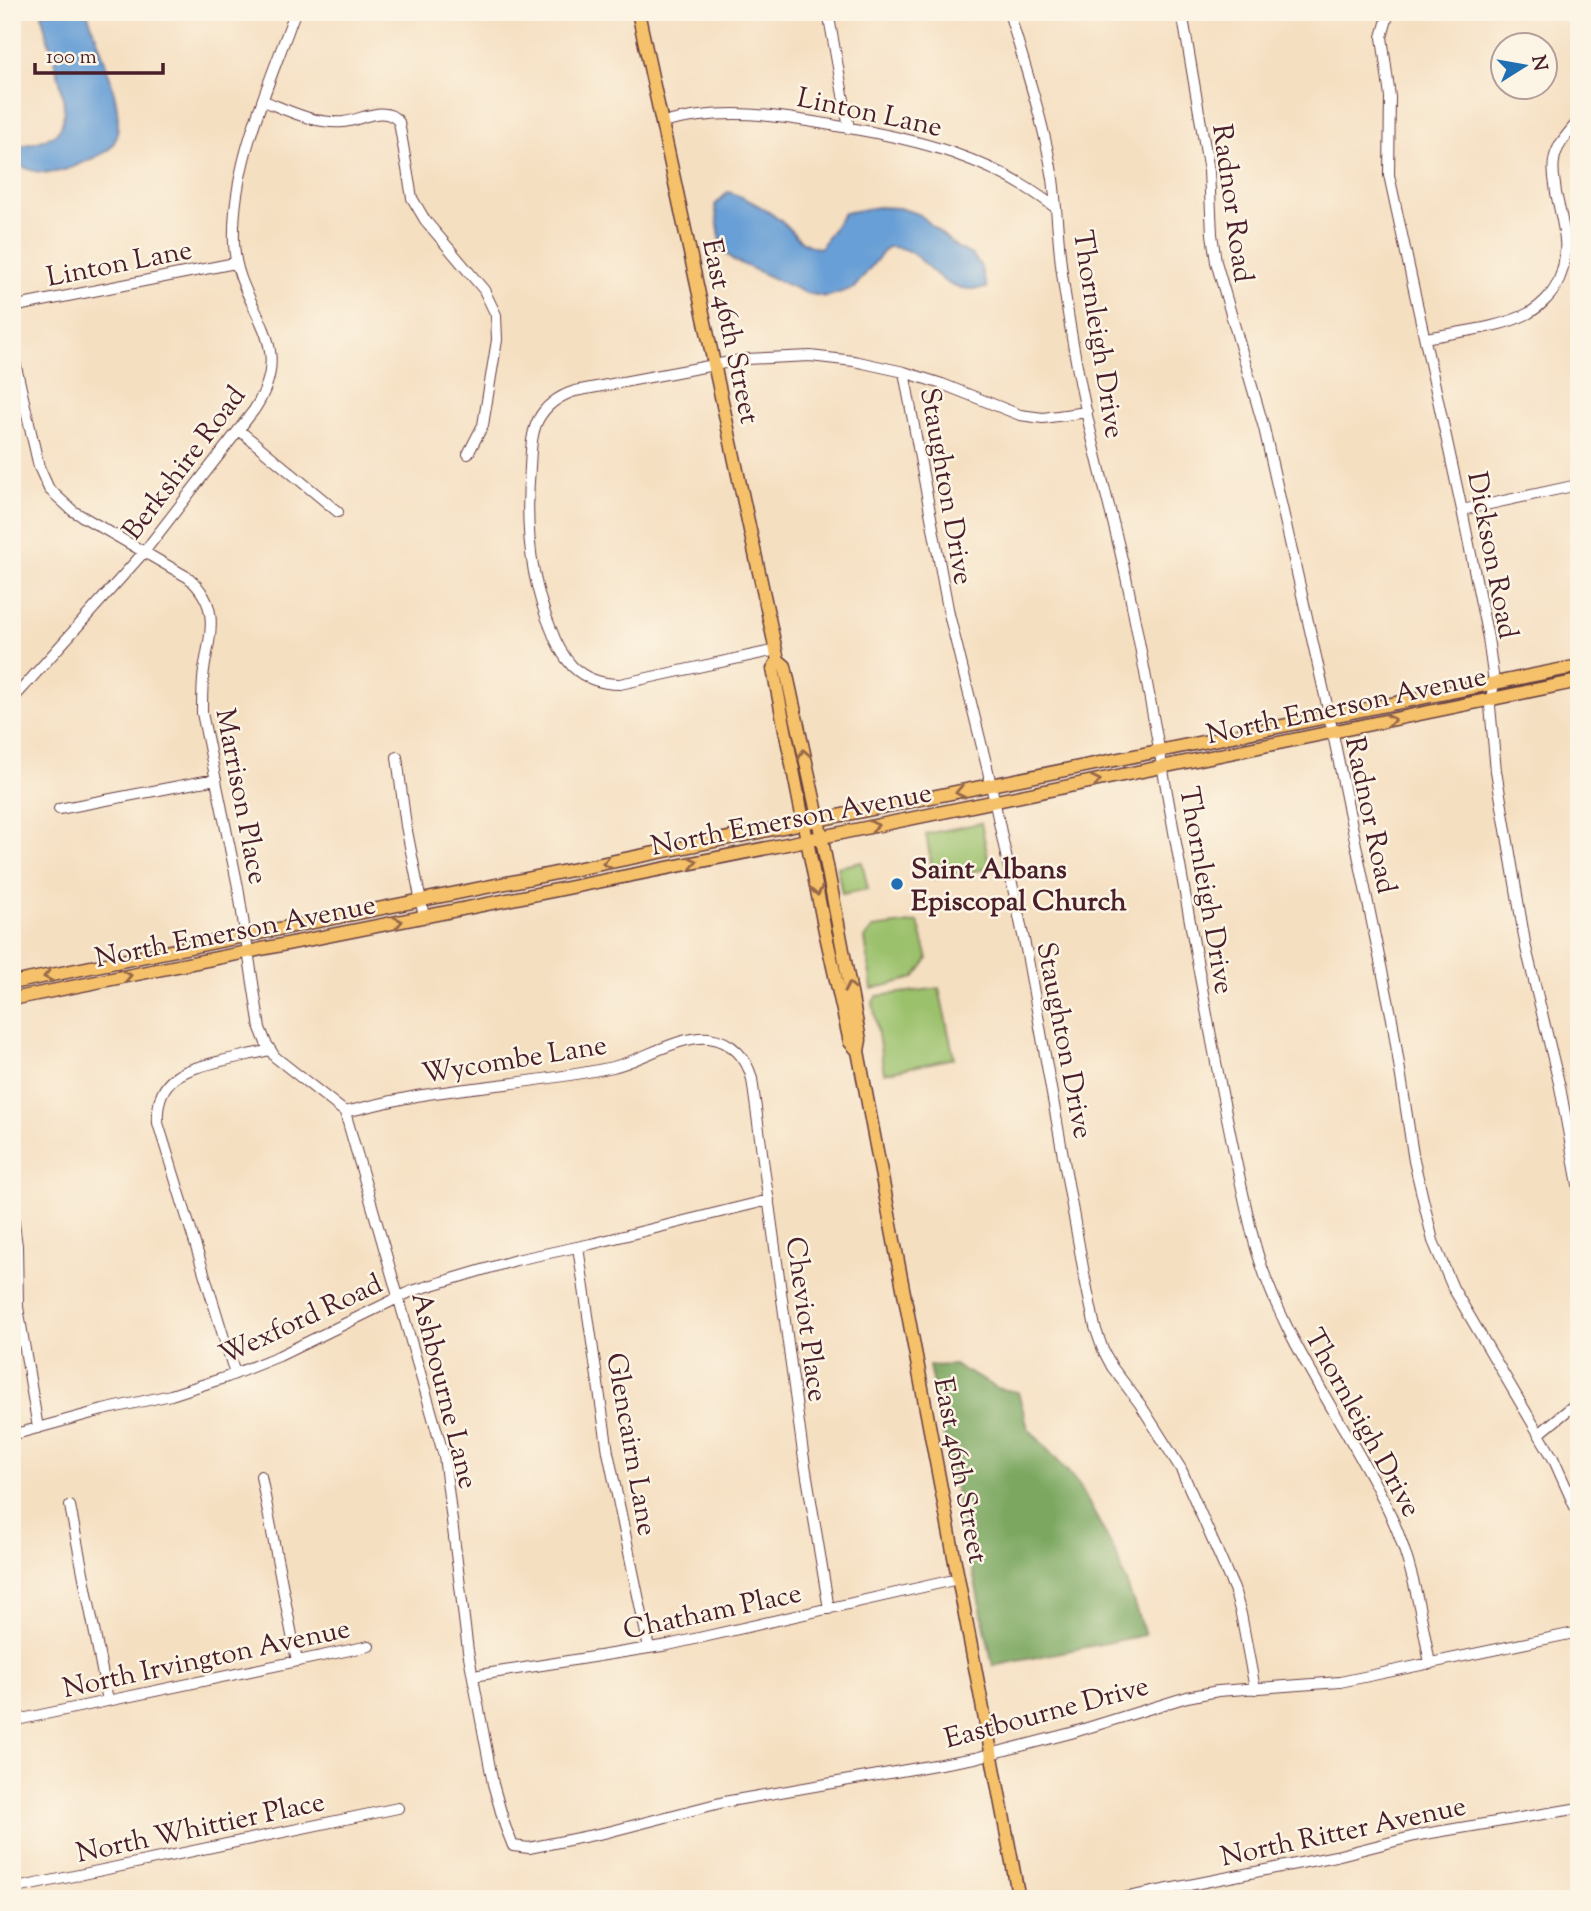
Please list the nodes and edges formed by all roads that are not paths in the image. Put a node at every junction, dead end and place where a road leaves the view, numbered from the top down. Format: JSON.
{"nodes":[{"id":1,"x":295,"y":12,"type":"edge"},
{"id":2,"x":638,"y":12,"type":"edge"},
{"id":3,"x":828,"y":12,"type":"edge"},
{"id":4,"x":1009,"y":12,"type":"edge"},
{"id":5,"x":1182,"y":12,"type":"edge"},
{"id":6,"x":1389,"y":12,"type":"edge"},
{"id":7,"x":264,"y":102,"type":"junction"},
{"id":8,"x":1579,"y":120,"type":"edge"},
{"id":9,"x":662,"y":123,"type":"junction"},
{"id":10,"x":849,"y":128,"type":"junction"},
{"id":11,"x":1056,"y":208,"type":"junction"},
{"id":12,"x":235,"y":263,"type":"junction"},
{"id":13,"x":12,"y":307,"type":"edge"},
{"id":14,"x":1425,"y":338,"type":"junction"},
{"id":15,"x":12,"y":349,"type":"edge"},
{"id":16,"x":715,"y":365,"type":"junction"},
{"id":17,"x":904,"y":372,"type":"junction"},
{"id":18,"x":1087,"y":412,"type":"junction"},
{"id":19,"x":239,"y":430,"type":"junction"},
{"id":20,"x":468,"y":454,"type":"dead end"},
{"id":21,"x":1577,"y":485,"type":"edge"},
{"id":22,"x":1462,"y":510,"type":"junction"},
{"id":23,"x":338,"y":512,"type":"dead end"},
{"id":24,"x":144,"y":552,"type":"junction"},
{"id":25,"x":777,"y":655,"type":"junction"},
{"id":26,"x":1579,"y":666,"type":"edge"},
{"id":27,"x":1579,"y":681,"type":"edge"},
{"id":28,"x":1494,"y":682,"type":"junction"},
{"id":29,"x":12,"y":700,"type":"edge"},
{"id":30,"x":1490,"y":700,"type":"junction"},
{"id":31,"x":1329,"y":716,"type":"junction"},
{"id":32,"x":1332,"y":732,"type":"junction"},
{"id":33,"x":1160,"y":751,"type":"junction"},
{"id":34,"x":397,"y":757,"type":"dead end"},
{"id":35,"x":1163,"y":767,"type":"junction"},
{"id":36,"x":216,"y":779,"type":"junction"},
{"id":37,"x":991,"y":786,"type":"junction"},
{"id":38,"x":994,"y":801,"type":"junction"},
{"id":39,"x":60,"y":809,"type":"dead end"},
{"id":40,"x":818,"y":821,"type":"junction"},
{"id":41,"x":803,"y":824,"type":"junction"},
{"id":42,"x":821,"y":837,"type":"junction"},
{"id":43,"x":807,"y":840,"type":"junction"},
{"id":44,"x":421,"y":901,"type":"junction"},
{"id":45,"x":424,"y":917,"type":"junction"},
{"id":46,"x":246,"y":936,"type":"junction"},
{"id":47,"x":248,"y":952,"type":"junction"},
{"id":48,"x":12,"y":983,"type":"edge"},
{"id":49,"x":12,"y":999,"type":"edge"},
{"id":50,"x":727,"y":1044,"type":"joint"},
{"id":51,"x":270,"y":1050,"type":"junction"},
{"id":52,"x":858,"y":1051,"type":"junction"},
{"id":53,"x":345,"y":1112,"type":"junction"},
{"id":54,"x":1579,"y":1190,"type":"edge"},
{"id":55,"x":769,"y":1200,"type":"junction"},
{"id":56,"x":12,"y":1208,"type":"edge"},
{"id":57,"x":578,"y":1247,"type":"junction"},
{"id":58,"x":399,"y":1298,"type":"junction"},
{"id":59,"x":235,"y":1374,"type":"junction"},
{"id":60,"x":1579,"y":1401,"type":"edge"},
{"id":61,"x":38,"y":1428,"type":"junction"},
{"id":62,"x":1539,"y":1434,"type":"junction"},
{"id":63,"x":12,"y":1435,"type":"edge"},
{"id":64,"x":261,"y":1476,"type":"dead end"},
{"id":65,"x":70,"y":1506,"type":"dead end"},
{"id":66,"x":1579,"y":1517,"type":"edge"},
{"id":67,"x":958,"y":1579,"type":"junction"},
{"id":68,"x":830,"y":1609,"type":"junction"},
{"id":69,"x":1579,"y":1632,"type":"edge"},
{"id":70,"x":369,"y":1646,"type":"dead end"},
{"id":71,"x":649,"y":1648,"type":"junction"},
{"id":72,"x":297,"y":1661,"type":"junction"},
{"id":73,"x":1430,"y":1664,"type":"junction"},
{"id":74,"x":473,"y":1675,"type":"junction"},
{"id":75,"x":1255,"y":1689,"type":"junction"},
{"id":76,"x":108,"y":1700,"type":"junction"},
{"id":77,"x":12,"y":1721,"type":"edge"},
{"id":78,"x":991,"y":1753,"type":"junction"},
{"id":79,"x":398,"y":1808,"type":"dead end"},
{"id":80,"x":1579,"y":1808,"type":"edge"},
{"id":81,"x":528,"y":1848,"type":"joint"},
{"id":82,"x":12,"y":1889,"type":"edge"},
{"id":83,"x":1019,"y":1899,"type":"edge"},
{"id":84,"x":1118,"y":1899,"type":"edge"}],
"edges":[{"from":1,"to":7,"type":"street","name":"Berkshire Road"},
{"from":2,"to":9,"type":"main road","name":"East 46th Street"},
{"from":3,"to":10,"type":"street"},
{"from":4,"to":11,"type":"street","name":"Thornleigh Drive"},
{"from":5,"to":31,"type":"street","name":"Radnor Road"},
{"from":6,"to":14,"type":"street","name":"Dickson Road"},
{"from":7,"to":12,"type":"street","name":"Berkshire Road"},
{"from":7,"to":20,"type":"street"},
{"from":8,"to":14,"type":"street"},
{"from":9,"to":10,"type":"street","name":"Linton Lane"},
{"from":9,"to":16,"type":"main road","name":"East 46th Street"},
{"from":10,"to":11,"type":"street","name":"Linton Lane"},
{"from":11,"to":18,"type":"street","name":"Thornleigh Drive"},
{"from":12,"to":13,"type":"street","name":"Linton Lane"},
{"from":12,"to":19,"type":"street","name":"Berkshire Road"},
{"from":14,"to":22,"type":"street","name":"Dickson Road"},
{"from":15,"to":24,"type":"street","name":"Marrison Place"},
{"from":16,"to":17,"type":"street"},
{"from":16,"to":25,"type":"main road","name":"East 46th Street"},
{"from":16,"to":25,"type":"street"},
{"from":17,"to":18,"type":"street"},
{"from":17,"to":37,"type":"street","name":"Staughton Drive"},
{"from":18,"to":33,"type":"street","name":"Thornleigh Drive"},
{"from":19,"to":23,"type":"street"},
{"from":19,"to":24,"type":"street","name":"Berkshire Road"},
{"from":21,"to":22,"type":"street"},
{"from":22,"to":28,"type":"street","name":"Dickson Road"},
{"from":24,"to":29,"type":"street","name":"Berkshire Road"},
{"from":24,"to":36,"type":"street","name":"Marrison Place"},
{"from":40,"to":25,"type":"main road","name":"East 46th Street","one_way":true},
{"from":25,"to":41,"type":"main road","name":"East 46th Street"},
{"from":26,"to":28,"type":"main road","name":"North Emerson Avenue"},
{"from":27,"to":30,"type":"main road","name":"North Emerson Avenue"},
{"from":28,"to":30,"type":"street","name":"Dickson Road"},
{"from":28,"to":31,"type":"main road","name":"North Emerson Avenue"},
{"from":32,"to":30,"type":"main road","name":"North Emerson Avenue","one_way":true},
{"from":30,"to":54,"type":"street","name":"Dickson Road"},
{"from":31,"to":32,"type":"street","name":"Radnor Road"},
{"from":31,"to":33,"type":"main road","name":"North Emerson Avenue"},
{"from":32,"to":35,"type":"main road","name":"North Emerson Avenue"},
{"from":32,"to":62,"type":"street","name":"Radnor Road"},
{"from":33,"to":35,"type":"street","name":"Thornleigh Drive"},
{"from":33,"to":37,"type":"main road","name":"North Emerson Avenue"},
{"from":34,"to":44,"type":"street"},
{"from":38,"to":35,"type":"main road","name":"North Emerson Avenue","one_way":true},
{"from":35,"to":73,"type":"street","name":"Thornleigh Drive"},
{"from":36,"to":39,"type":"street"},
{"from":36,"to":46,"type":"street","name":"Marrison Place"},
{"from":37,"to":38,"type":"street","name":"Staughton Drive"},
{"from":37,"to":40,"type":"main road","name":"North Emerson Avenue","one_way":true},
{"from":42,"to":38,"type":"main road","name":"North Emerson Avenue","one_way":true},
{"from":38,"to":75,"type":"street","name":"Staughton Drive"},
{"from":40,"to":41,"type":"main road","name":"North Emerson Avenue"},
{"from":40,"to":42,"type":"main road","name":"East 46th Street"},
{"from":41,"to":43,"type":"main road","name":"East 46th Street"},
{"from":41,"to":44,"type":"main road","name":"North Emerson Avenue","one_way":true},
{"from":42,"to":43,"type":"main road","name":"North Emerson Avenue"},
{"from":52,"to":42,"type":"main road","name":"East 46th Street","one_way":true},
{"from":45,"to":43,"type":"main road","name":"North Emerson Avenue","one_way":true},
{"from":43,"to":52,"type":"main road","name":"East 46th Street","one_way":true},
{"from":44,"to":45,"type":"street"},
{"from":44,"to":46,"type":"main road","name":"North Emerson Avenue"},
{"from":47,"to":45,"type":"main road","name":"North Emerson Avenue","one_way":true},
{"from":46,"to":47,"type":"street","name":"Marrison Place"},
{"from":46,"to":48,"type":"main road","name":"North Emerson Avenue","one_way":true},
{"from":49,"to":47,"type":"main road","name":"North Emerson Avenue","one_way":true},
{"from":47,"to":51,"type":"street","name":"Marrison Place"},
{"from":50,"to":53,"type":"street","name":"Wycombe Lane"},
{"from":50,"to":55,"type":"street","name":"Cheviot Place"},
{"from":51,"to":53,"type":"street"},
{"from":51,"to":59,"type":"street"},
{"from":52,"to":67,"type":"main road","name":"East 46th Street"},
{"from":53,"to":58,"type":"street","name":"Ashbourne Lane"},
{"from":55,"to":57,"type":"street","name":"Wexford Road"},
{"from":55,"to":68,"type":"street","name":"Cheviot Place"},
{"from":56,"to":61,"type":"street"},
{"from":57,"to":58,"type":"street","name":"Wexford Road"},
{"from":57,"to":71,"type":"street","name":"Glencairn Lane"},
{"from":58,"to":59,"type":"street","name":"Wexford Road"},
{"from":58,"to":74,"type":"street","name":"Ashbourne Lane"},
{"from":59,"to":61,"type":"street","name":"Wexford Road"},
{"from":60,"to":62,"type":"street"},
{"from":61,"to":63,"type":"street","name":"Wexford Road"},
{"from":62,"to":66,"type":"street","name":"Radnor Road"},
{"from":64,"to":72,"type":"street"},
{"from":65,"to":76,"type":"street"},
{"from":67,"to":68,"type":"street","name":"Chatham Place"},
{"from":67,"to":78,"type":"main road","name":"East 46th Street"},
{"from":68,"to":71,"type":"street","name":"Chatham Place"},
{"from":69,"to":73,"type":"street","name":"Eastbourne Drive"},
{"from":70,"to":72,"type":"street","name":"North Irvington Avenue"},
{"from":71,"to":74,"type":"street","name":"Chatham Place"},
{"from":72,"to":76,"type":"street","name":"North Irvington Avenue"},
{"from":73,"to":75,"type":"street","name":"Eastbourne Drive"},
{"from":74,"to":81,"type":"street","name":"Ashbourne Lane"},
{"from":75,"to":78,"type":"street","name":"Eastbourne Drive"},
{"from":76,"to":77,"type":"street","name":"North Irvington Avenue"},
{"from":78,"to":81,"type":"street","name":"Eastbourne Drive"},
{"from":78,"to":83,"type":"main road","name":"East 46th Street"},
{"from":79,"to":82,"type":"street","name":"North Whittier Place"},
{"from":80,"to":84,"type":"street","name":"North Ritter Avenue"}]}
